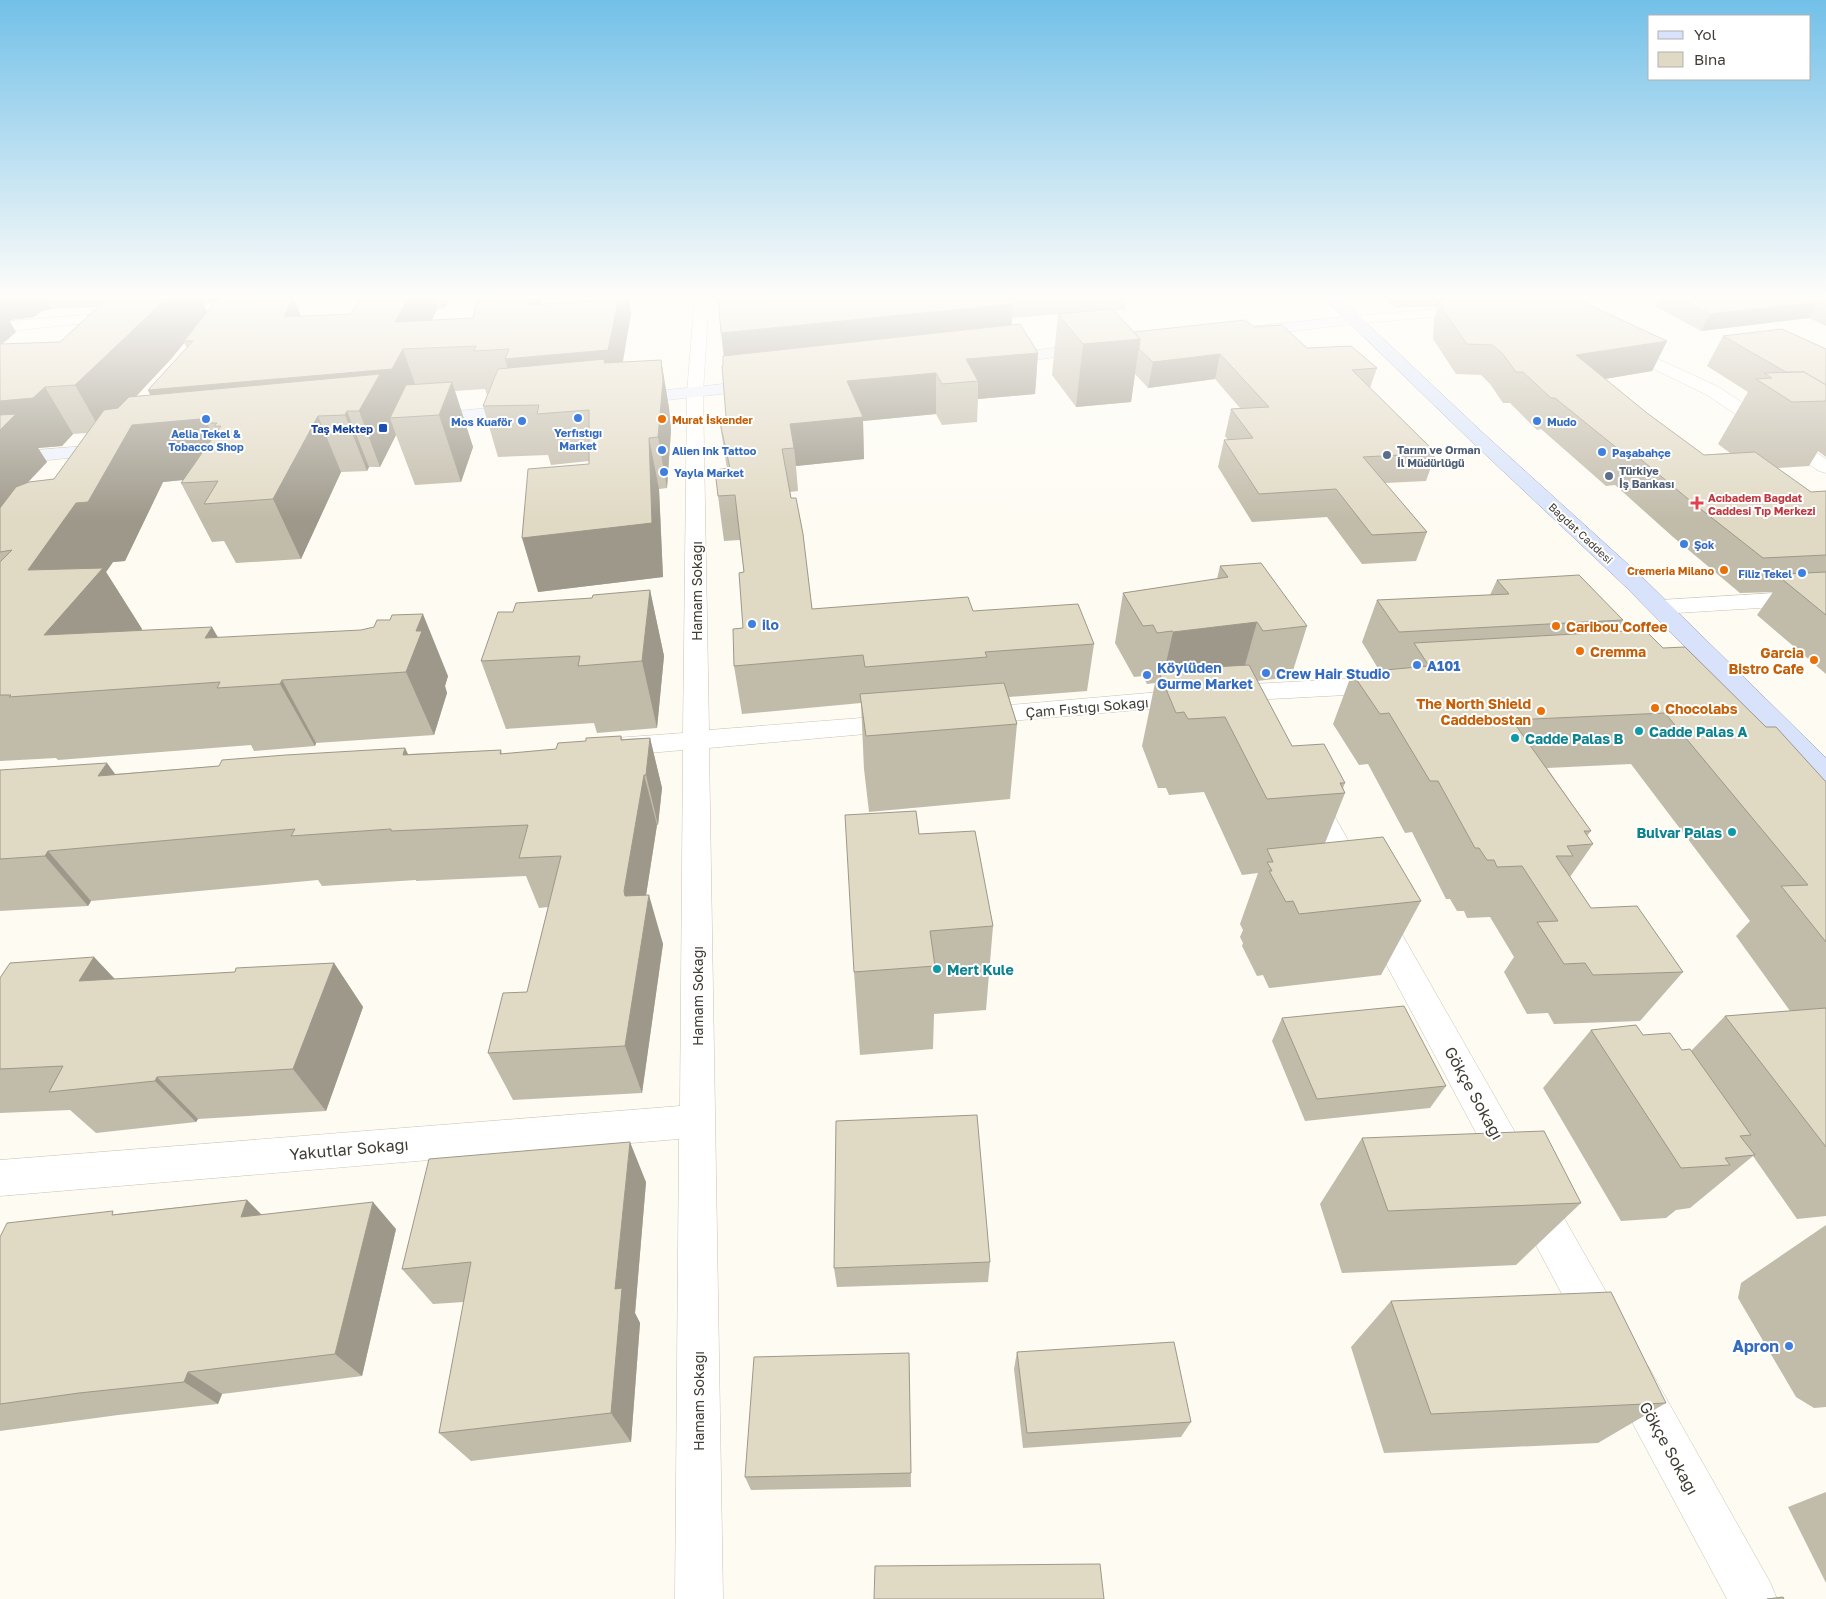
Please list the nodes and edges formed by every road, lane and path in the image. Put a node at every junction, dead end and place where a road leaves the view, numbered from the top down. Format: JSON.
{"nodes":[{"id":1,"x":697,"y":372,"type":"edge"},
{"id":2,"x":1409,"y":372,"type":"edge"},
{"id":3,"x":1673,"y":372,"type":"edge"},
{"id":4,"x":774,"y":384,"type":"edge"},
{"id":5,"x":695,"y":393,"type":"junction"},
{"id":6,"x":616,"y":400,"type":"edge"},
{"id":7,"x":536,"y":408,"type":"edge"},
{"id":8,"x":407,"y":421,"type":"edge"},
{"id":9,"x":0,"y":459,"type":"edge"},
{"id":10,"x":1826,"y":467,"type":"edge"},
{"id":11,"x":100,"y":469,"type":"edge"},
{"id":12,"x":1826,"y":597,"type":"edge"},
{"id":13,"x":1660,"y":607,"type":"junction"},
{"id":14,"x":1718,"y":665,"type":"junction"},
{"id":15,"x":1685,"y":667,"type":"edge"},
{"id":16,"x":1410,"y":683,"type":"edge"},
{"id":17,"x":1252,"y":692,"type":"junction"},
{"id":18,"x":954,"y":718,"type":"edge"},
{"id":19,"x":924,"y":720,"type":"edge"},
{"id":20,"x":1272,"y":727,"type":"edge"},
{"id":21,"x":696,"y":740,"type":"junction"},
{"id":22,"x":587,"y":749,"type":"edge"},
{"id":23,"x":1296,"y":771,"type":"edge"},
{"id":24,"x":1826,"y":774,"type":"edge"},
{"id":25,"x":698,"y":1121,"type":"junction"},
{"id":26,"x":0,"y":1178,"type":"edge"},
{"id":27,"x":699,"y":1599,"type":"edge"},
{"id":28,"x":1753,"y":1599,"type":"edge"}],
"edges":[{"from":1,"to":5,"type":"street","name":"Hamam Sokağı"},
{"from":2,"to":13,"type":"main road","name":"Bağdat Caddesi"},
{"from":3,"to":10,"type":"street"},
{"from":4,"to":5,"type":"main road"},
{"from":5,"to":6,"type":"main road"},
{"from":5,"to":21,"type":"street","name":"Hamam Sokağı"},
{"from":7,"to":8,"type":"main road"},
{"from":9,"to":11,"type":"main road"},
{"from":12,"to":13,"type":"street"},
{"from":13,"to":14,"type":"main road","name":"Bağdat Caddesi"},
{"from":14,"to":15,"type":"street"},
{"from":14,"to":24,"type":"main road","name":"Bağdat Caddesi"},
{"from":16,"to":17,"type":"street","name":"Çam Fıstığı Sokağı"},
{"from":17,"to":18,"type":"street","name":"Çam Fıstığı Sokağı"},
{"from":17,"to":20,"type":"street"},
{"from":19,"to":21,"type":"street"},
{"from":21,"to":22,"type":"street"},
{"from":21,"to":25,"type":"street","name":"Hamam Sokağı"},
{"from":23,"to":28,"type":"street","name":"Gökçe Sokağı"},
{"from":25,"to":26,"type":"street","name":"Yakutlar Sokağı"},
{"from":25,"to":27,"type":"street","name":"Hamam Sokağı"}]}
